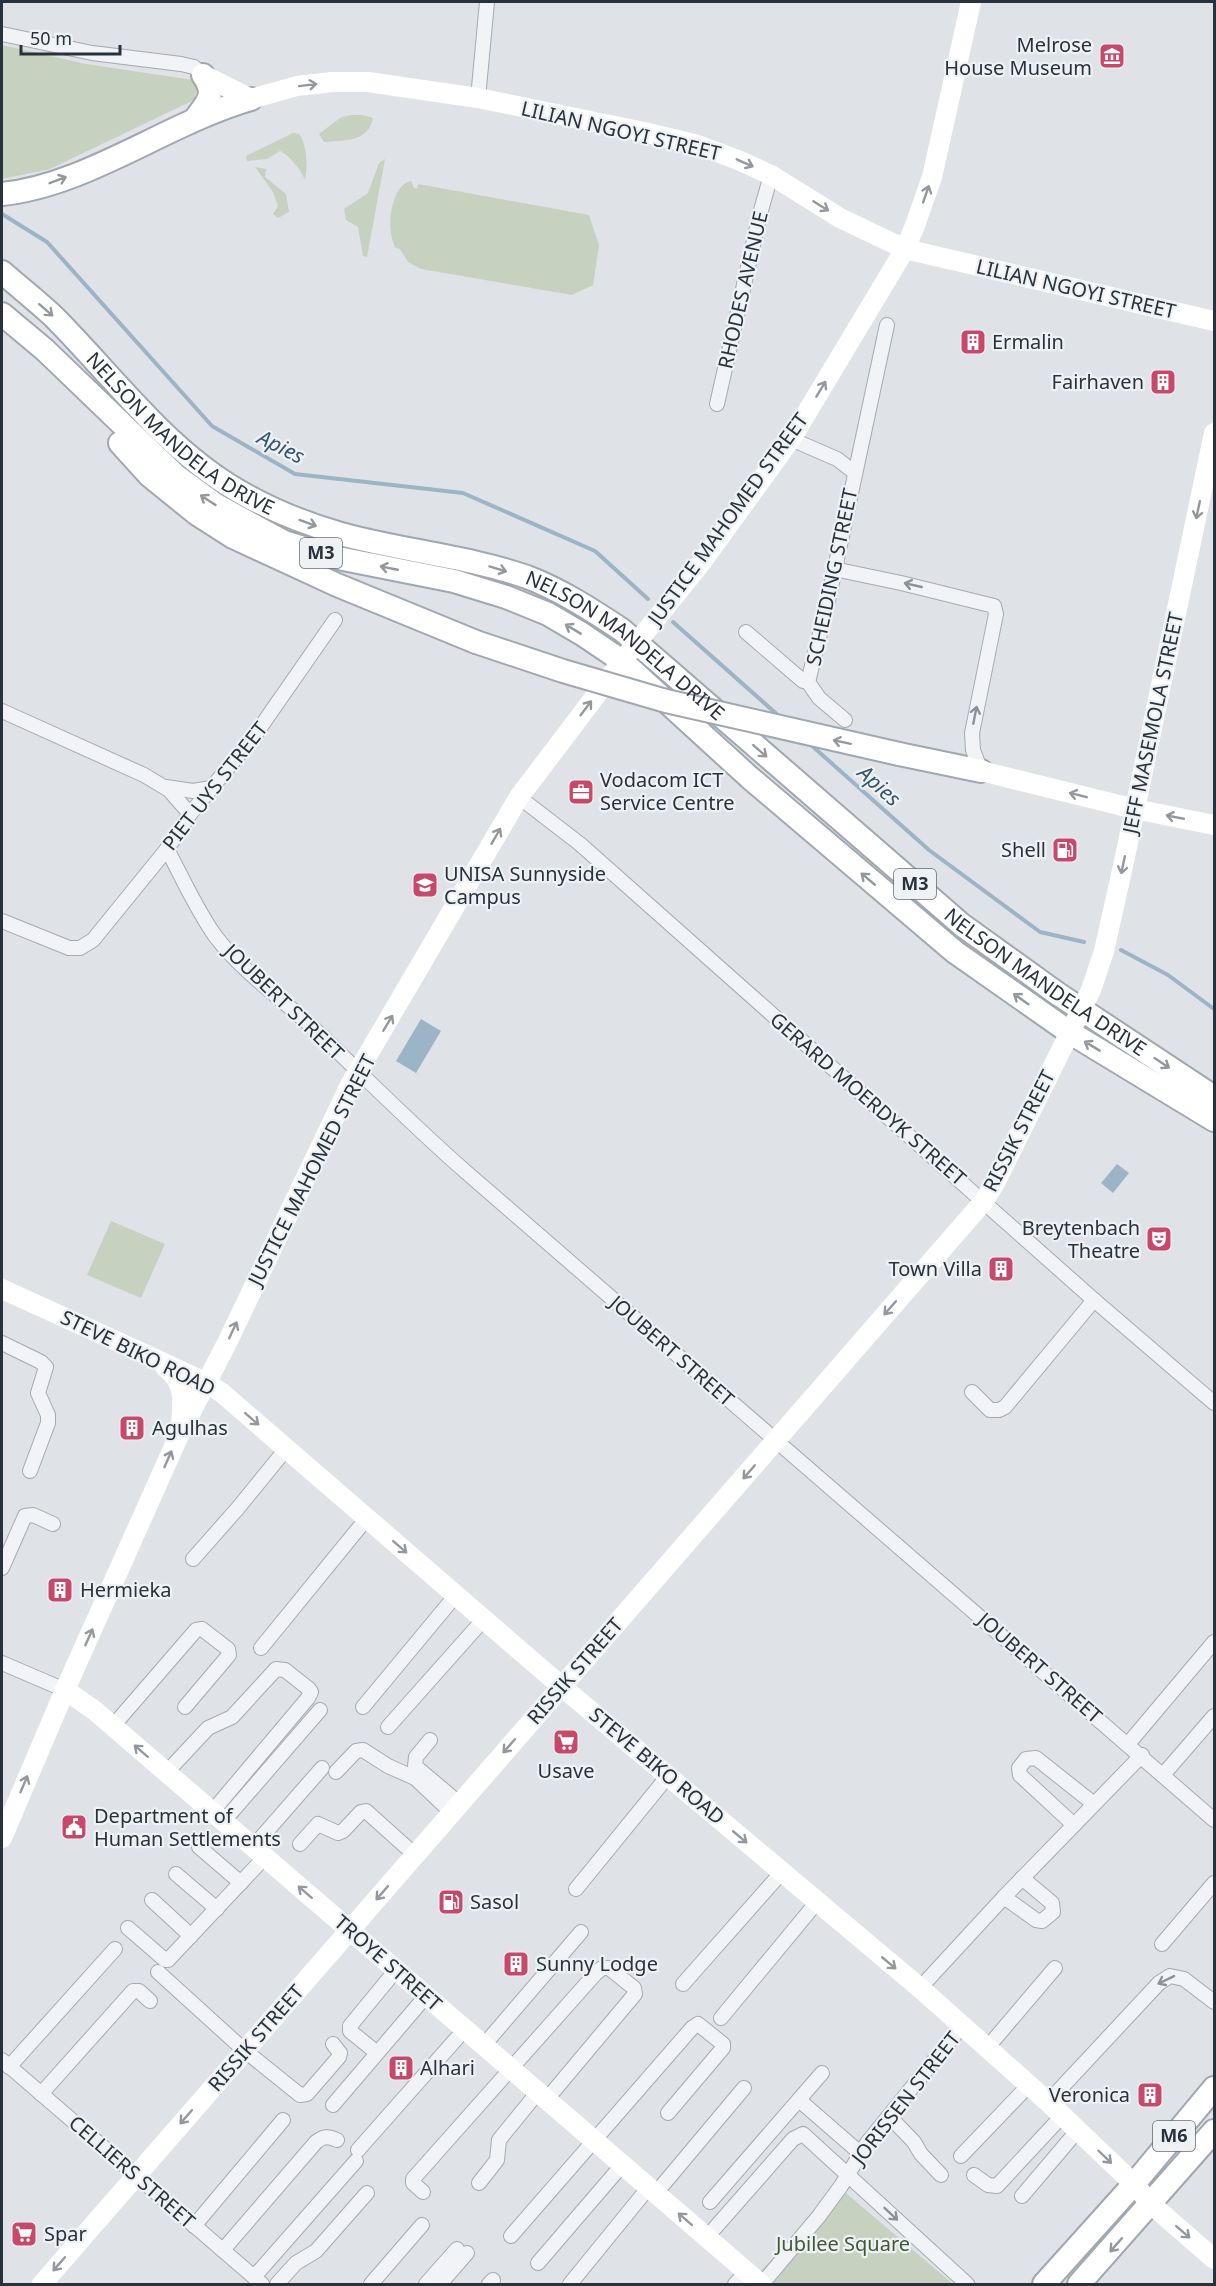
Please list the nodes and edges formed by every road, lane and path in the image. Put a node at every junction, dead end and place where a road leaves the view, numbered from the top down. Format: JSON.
{"nodes":[{"id":1,"x":487,"y":2,"type":"edge"},
{"id":2,"x":972,"y":2,"type":"edge"},
{"id":3,"x":2,"y":34,"type":"edge"},
{"id":4,"x":204,"y":75,"type":"junction"},
{"id":5,"x":478,"y":98,"type":"junction"},
{"id":6,"x":251,"y":99,"type":"junction"},
{"id":7,"x":196,"y":118,"type":"junction"},
{"id":8,"x":771,"y":175,"type":"junction"},
{"id":9,"x":2,"y":194,"type":"edge"},
{"id":10,"x":904,"y":249,"type":"junction"},
{"id":11,"x":2,"y":272,"type":"edge"},
{"id":12,"x":2,"y":314,"type":"edge"},
{"id":13,"x":1215,"y":321,"type":"edge"},
{"id":14,"x":887,"y":326,"type":"dead end"},
{"id":15,"x":62,"y":367,"type":"junction"},
{"id":16,"x":717,"y":404,"type":"dead end"},
{"id":17,"x":1215,"y":433,"type":"edge"},
{"id":18,"x":791,"y":439,"type":"junction"},
{"id":19,"x":854,"y":472,"type":"junction"},
{"id":20,"x":834,"y":569,"type":"junction"},
{"id":21,"x":335,"y":620,"type":"dead end"},
{"id":22,"x":746,"y":632,"type":"dead end"},
{"id":23,"x":638,"y":643,"type":"junction"},
{"id":24,"x":622,"y":661,"type":"junction"},
{"id":25,"x":808,"y":682,"type":"junction"},
{"id":26,"x":2,"y":711,"type":"edge"},
{"id":27,"x":845,"y":720,"type":"dead end"},
{"id":28,"x":981,"y":771,"type":"junction"},
{"id":29,"x":164,"y":787,"type":"junction"},
{"id":30,"x":211,"y":788,"type":"junction"},
{"id":31,"x":519,"y":797,"type":"junction"},
{"id":32,"x":1135,"y":809,"type":"junction"},
{"id":33,"x":190,"y":814,"type":"junction"},
{"id":34,"x":1215,"y":825,"type":"edge"},
{"id":35,"x":167,"y":849,"type":"junction"},
{"id":36,"x":2,"y":921,"type":"edge"},
{"id":37,"x":1082,"y":1010,"type":"junction"},
{"id":38,"x":1069,"y":1032,"type":"junction"},
{"id":39,"x":358,"y":1073,"type":"junction"},
{"id":40,"x":1215,"y":1096,"type":"edge"},
{"id":41,"x":1215,"y":1120,"type":"edge"},
{"id":42,"x":984,"y":1201,"type":"junction"},
{"id":43,"x":2,"y":1289,"type":"edge"},
{"id":44,"x":1094,"y":1300,"type":"junction"},
{"id":45,"x":2,"y":1343,"type":"edge"},
{"id":46,"x":149,"y":1356,"type":"junction"},
{"id":47,"x":207,"y":1383,"type":"junction"},
{"id":48,"x":972,"y":1392,"type":"dead end"},
{"id":49,"x":1215,"y":1403,"type":"edge"},
{"id":50,"x":180,"y":1433,"type":"junction"},
{"id":51,"x":776,"y":1441,"type":"junction"},
{"id":52,"x":286,"y":1449,"type":"junction"},
{"id":53,"x":30,"y":1471,"type":"dead end"},
{"id":54,"x":367,"y":1518,"type":"junction"},
{"id":55,"x":53,"y":1524,"type":"dead end"},
{"id":56,"x":193,"y":1559,"type":"dead end"},
{"id":57,"x":2,"y":1568,"type":"edge"},
{"id":58,"x":456,"y":1595,"type":"junction"},
{"id":59,"x":484,"y":1619,"type":"junction"},
{"id":60,"x":1215,"y":1642,"type":"edge"},
{"id":61,"x":261,"y":1648,"type":"dead end"},
{"id":62,"x":2,"y":1663,"type":"edge"},
{"id":63,"x":561,"y":1686,"type":"junction"},
{"id":64,"x":65,"y":1690,"type":"junction"},
{"id":65,"x":185,"y":1707,"type":"dead end"},
{"id":66,"x":363,"y":1707,"type":"dead end"},
{"id":67,"x":320,"y":1710,"type":"dead end"},
{"id":68,"x":1215,"y":1716,"type":"edge"},
{"id":69,"x":112,"y":1726,"type":"junction"},
{"id":70,"x":388,"y":1727,"type":"dead end"},
{"id":71,"x":430,"y":1740,"type":"dead end"},
{"id":72,"x":1128,"y":1744,"type":"junction"},
{"id":73,"x":1142,"y":1755,"type":"junction"},
{"id":74,"x":322,"y":1768,"type":"dead end"},
{"id":75,"x":336,"y":1772,"type":"dead end"},
{"id":76,"x":166,"y":1773,"type":"junction"},
{"id":77,"x":1163,"y":1774,"type":"junction"},
{"id":78,"x":668,"y":1776,"type":"junction"},
{"id":79,"x":1094,"y":1804,"type":"junction"},
{"id":80,"x":456,"y":1809,"type":"junction"},
{"id":81,"x":218,"y":1817,"type":"junction"},
{"id":82,"x":1215,"y":1820,"type":"edge"},
{"id":83,"x":1074,"y":1825,"type":"junction"},
{"id":84,"x":2,"y":1838,"type":"edge"},
{"id":85,"x":300,"y":1844,"type":"dead end"},
{"id":86,"x":199,"y":1847,"type":"dead end"},
{"id":87,"x":259,"y":1852,"type":"junction"},
{"id":88,"x":415,"y":1855,"type":"junction"},
{"id":89,"x":782,"y":1872,"type":"junction"},
{"id":90,"x":176,"y":1874,"type":"dead end"},
{"id":91,"x":1022,"y":1878,"type":"junction"},
{"id":92,"x":241,"y":1883,"type":"junction"},
{"id":93,"x":1215,"y":1883,"type":"edge"},
{"id":94,"x":576,"y":1889,"type":"dead end"},
{"id":95,"x":1004,"y":1896,"type":"junction"},
{"id":96,"x":152,"y":1900,"type":"dead end"},
{"id":97,"x":817,"y":1902,"type":"junction"},
{"id":98,"x":217,"y":1909,"type":"junction"},
{"id":99,"x":128,"y":1928,"type":"dead end"},
{"id":100,"x":349,"y":1930,"type":"junction"},
{"id":101,"x":581,"y":1932,"type":"dead end"},
{"id":102,"x":191,"y":1936,"type":"junction"},
{"id":103,"x":561,"y":1944,"type":"dead end"},
{"id":104,"x":1162,"y":1944,"type":"dead end"},
{"id":105,"x":115,"y":1949,"type":"dead end"},
{"id":106,"x":1055,"y":1968,"type":"dead end"},
{"id":107,"x":396,"y":1970,"type":"junction"},
{"id":108,"x":158,"y":1972,"type":"dead end"},
{"id":109,"x":683,"y":1984,"type":"dead end"},
{"id":110,"x":920,"y":1988,"type":"junction"},
{"id":111,"x":426,"y":1996,"type":"junction"},
{"id":112,"x":150,"y":2001,"type":"dead end"},
{"id":113,"x":1215,"y":2002,"type":"edge"},
{"id":114,"x":721,"y":2018,"type":"dead end"},
{"id":115,"x":962,"y":2026,"type":"junction"},
{"id":116,"x":476,"y":2038,"type":"junction"},
{"id":117,"x":333,"y":2044,"type":"dead end"},
{"id":118,"x":371,"y":2048,"type":"dead end"},
{"id":119,"x":987,"y":2048,"type":"junction"},
{"id":120,"x":244,"y":2050,"type":"junction"},
{"id":121,"x":5,"y":2063,"type":"edge"},
{"id":122,"x":510,"y":2067,"type":"junction"},
{"id":123,"x":822,"y":2073,"type":"dead end"},
{"id":124,"x":1029,"y":2085,"type":"junction"},
{"id":125,"x":744,"y":2088,"type":"dead end"},
{"id":126,"x":1215,"y":2088,"type":"edge"},
{"id":127,"x":41,"y":2094,"type":"junction"},
{"id":128,"x":543,"y":2096,"type":"junction"},
{"id":129,"x":799,"y":2100,"type":"junction"},
{"id":130,"x":1048,"y":2102,"type":"junction"},
{"id":131,"x":333,"y":2105,"type":"dead end"},
{"id":132,"x":668,"y":2113,"type":"dead end"},
{"id":133,"x":889,"y":2116,"type":"junction"},
{"id":134,"x":1062,"y":2116,"type":"junction"},
{"id":135,"x":283,"y":2120,"type":"dead end"},
{"id":136,"x":1078,"y":2130,"type":"junction"},
{"id":137,"x":1215,"y":2131,"type":"edge"},
{"id":138,"x":337,"y":2140,"type":"dead end"},
{"id":139,"x":594,"y":2140,"type":"junction"},
{"id":140,"x":860,"y":2153,"type":"junction"},
{"id":141,"x":961,"y":2156,"type":"dead end"},
{"id":142,"x":623,"y":2164,"type":"junction"},
{"id":143,"x":135,"y":2175,"type":"junction"},
{"id":144,"x":848,"y":2175,"type":"junction"},
{"id":145,"x":941,"y":2175,"type":"dead end"},
{"id":146,"x":974,"y":2175,"type":"dead end"},
{"id":147,"x":479,"y":2183,"type":"dead end"},
{"id":148,"x":1134,"y":2184,"type":"junction"},
{"id":149,"x":652,"y":2190,"type":"junction"},
{"id":150,"x":423,"y":2192,"type":"dead end"},
{"id":151,"x":367,"y":2193,"type":"dead end"},
{"id":152,"x":1022,"y":2196,"type":"dead end"},
{"id":153,"x":710,"y":2202,"type":"dead end"},
{"id":154,"x":1151,"y":2204,"type":"junction"},
{"id":155,"x":422,"y":2225,"type":"dead end"},
{"id":156,"x":194,"y":2226,"type":"junction"},
{"id":157,"x":511,"y":2236,"type":"dead end"},
{"id":158,"x":707,"y":2237,"type":"junction"},
{"id":159,"x":223,"y":2250,"type":"junction"},
{"id":160,"x":1215,"y":2259,"type":"edge"},
{"id":161,"x":538,"y":2263,"type":"dead end"},
{"id":162,"x":258,"y":2281,"type":"edge"},
{"id":163,"x":751,"y":2281,"type":"edge"},
{"id":164,"x":42,"y":2284,"type":"edge"},
{"id":165,"x":277,"y":2284,"type":"edge"},
{"id":166,"x":371,"y":2284,"type":"edge"},
{"id":167,"x":426,"y":2284,"type":"edge"},
{"id":168,"x":440,"y":2284,"type":"edge"},
{"id":169,"x":570,"y":2284,"type":"edge"},
{"id":170,"x":967,"y":2284,"type":"edge"},
{"id":171,"x":1044,"y":2284,"type":"edge"},
{"id":172,"x":1079,"y":2284,"type":"edge"}],
"edges":[{"from":1,"to":5,"type":"street"},
{"from":10,"to":2,"type":"main road","one_way":true},
{"from":3,"to":4,"type":"street"},
{"from":4,"to":6,"type":"main road"},
{"from":4,"to":7,"type":"main road"},
{"from":6,"to":5,"type":"main road","name":"LILIAN NGOYI STREET","one_way":true},
{"from":5,"to":8,"type":"main road","name":"LILIAN NGOYI STREET","one_way":true},
{"from":6,"to":7,"type":"main road"},
{"from":9,"to":7,"type":"main road","one_way":true},
{"from":8,"to":10,"type":"main road","name":"LILIAN NGOYI STREET","one_way":true},
{"from":8,"to":16,"type":"street","name":"RHODES AVENUE"},
{"from":10,"to":13,"type":"main road","name":"LILIAN NGOYI STREET"},
{"from":18,"to":10,"type":"main road","name":"JUSTICE MAHOMED STREET","one_way":true},
{"from":11,"to":23,"type":"main road","name":"NELSON MANDELA DRIVE","number":"M3","one_way":true},
{"from":12,"to":15,"type":"main road","name":"NELSON MANDELA DRIVE","number":"M3"},
{"from":14,"to":19,"type":"street"},
{"from":24,"to":15,"type":"main road","name":"NELSON MANDELA DRIVE","number":"M3","one_way":true},
{"from":28,"to":15,"type":"main road","one_way":true,"bridge":true},
{"from":17,"to":32,"type":"main road","name":"JEFF MASEMOLA STREET","one_way":true},
{"from":18,"to":19,"type":"street","name":"SCHEIDING STREET"},
{"from":18,"to":23,"type":"main road","name":"JUSTICE MAHOMED STREET"},
{"from":19,"to":20,"type":"street","name":"SCHEIDING STREET"},
{"from":20,"to":25,"type":"street","name":"SCHEIDING STREET"},
{"from":28,"to":20,"type":"street","one_way":true},
{"from":21,"to":30,"type":"street","name":"PIET UYS STREET"},
{"from":22,"to":25,"type":"street"},
{"from":23,"to":24,"type":"main road","name":"JUSTICE MAHOMED STREET"},
{"from":23,"to":37,"type":"main road","name":"NELSON MANDELA DRIVE","number":"M3","one_way":true},
{"from":31,"to":24,"type":"main road","name":"JUSTICE MAHOMED STREET","one_way":true},
{"from":38,"to":24,"type":"main road","name":"NELSON MANDELA DRIVE","number":"M3","one_way":true},
{"from":25,"to":27,"type":"street"},
{"from":26,"to":29,"type":"street"},
{"from":32,"to":28,"type":"main road","one_way":true},
{"from":29,"to":30,"type":"street"},
{"from":29,"to":33,"type":"street"},
{"from":30,"to":33,"type":"street","name":"PIET UYS STREET"},
{"from":39,"to":31,"type":"main road","name":"JUSTICE MAHOMED STREET","one_way":true},
{"from":31,"to":42,"type":"street","name":"GERARD MOERDYK STREET"},
{"from":34,"to":32,"type":"main road","one_way":true},
{"from":32,"to":37,"type":"main road","name":"JEFF MASEMOLA STREET","one_way":true},
{"from":33,"to":35,"type":"street","name":"PIET UYS STREET"},
{"from":35,"to":36,"type":"street","name":"PIET UYS STREET"},
{"from":35,"to":39,"type":"street","name":"JOUBERT STREET"},
{"from":37,"to":38,"type":"main road","name":"JEFF MASEMOLA STREET"},
{"from":37,"to":40,"type":"main road","name":"NELSON MANDELA DRIVE","number":"M3","one_way":true},
{"from":41,"to":38,"type":"main road","name":"NELSON MANDELA DRIVE","number":"M3","one_way":true},
{"from":38,"to":42,"type":"main road","name":"RISSIK STREET"},
{"from":47,"to":39,"type":"main road","name":"JUSTICE MAHOMED STREET","one_way":true},
{"from":39,"to":51,"type":"street","name":"JOUBERT STREET"},
{"from":42,"to":44,"type":"street","name":"GERARD MOERDYK STREET"},
{"from":42,"to":51,"type":"main road","name":"RISSIK STREET","one_way":true},
{"from":43,"to":46,"type":"main road","name":"STEVE BIKO ROAD"},
{"from":44,"to":48,"type":"street"},
{"from":44,"to":49,"type":"street","name":"GERARD MOERDYK STREET"},
{"from":45,"to":53,"type":"street"},
{"from":46,"to":47,"type":"main road","name":"STEVE BIKO ROAD"},
{"from":46,"to":50,"type":"main road"},
{"from":47,"to":50,"type":"main road","name":"JUSTICE MAHOMED STREET"},
{"from":47,"to":52,"type":"main road","name":"STEVE BIKO ROAD","one_way":true},
{"from":64,"to":50,"type":"main road","name":"JUSTICE MAHOMED STREET","one_way":true},
{"from":51,"to":63,"type":"main road","name":"RISSIK STREET","one_way":true},
{"from":51,"to":72,"type":"street","name":"JOUBERT STREET"},
{"from":52,"to":54,"type":"main road","name":"STEVE BIKO ROAD"},
{"from":52,"to":56,"type":"street"},
{"from":54,"to":58,"type":"main road","name":"STEVE BIKO ROAD","one_way":true},
{"from":54,"to":61,"type":"street"},
{"from":55,"to":57,"type":"street"},
{"from":58,"to":59,"type":"main road","name":"STEVE BIKO ROAD"},
{"from":58,"to":66,"type":"street"},
{"from":59,"to":63,"type":"main road","name":"STEVE BIKO ROAD"},
{"from":59,"to":70,"type":"street"},
{"from":60,"to":72,"type":"street"},
{"from":62,"to":64,"type":"street","name":"TROYE STREET"},
{"from":63,"to":78,"type":"main road","name":"STEVE BIKO ROAD"},
{"from":63,"to":80,"type":"main road","name":"RISSIK STREET","one_way":true},
{"from":64,"to":69,"type":"main road","name":"TROYE STREET"},
{"from":84,"to":64,"type":"main road","name":"JUSTICE MAHOMED STREET","one_way":true},
{"from":65,"to":69,"type":"street"},
{"from":67,"to":81,"type":"street"},
{"from":68,"to":77,"type":"street"},
{"from":76,"to":69,"type":"main road","name":"TROYE STREET","one_way":true},
{"from":71,"to":80,"type":"street"},
{"from":72,"to":73,"type":"street","name":"JOUBERT STREET"},
{"from":73,"to":77,"type":"street","name":"JOUBERT STREET"},
{"from":73,"to":79,"type":"street"},
{"from":74,"to":87,"type":"street"},
{"from":75,"to":80,"type":"street"},
{"from":76,"to":81,"type":"main road","name":"TROYE STREET"},
{"from":76,"to":81,"type":"street"},
{"from":77,"to":82,"type":"street","name":"JOUBERT STREET"},
{"from":78,"to":89,"type":"main road","name":"STEVE BIKO ROAD","one_way":true},
{"from":78,"to":94,"type":"street"},
{"from":79,"to":83,"type":"street"},
{"from":79,"to":83,"type":"street"},
{"from":80,"to":88,"type":"main road","name":"RISSIK STREET"},
{"from":81,"to":87,"type":"main road","name":"TROYE STREET"},
{"from":83,"to":91,"type":"street"},
{"from":85,"to":88,"type":"street"},
{"from":86,"to":92,"type":"street"},
{"from":87,"to":92,"type":"street"},
{"from":100,"to":87,"type":"main road","name":"TROYE STREET","one_way":true},
{"from":88,"to":100,"type":"main road","name":"RISSIK STREET","one_way":true},
{"from":89,"to":97,"type":"main road","name":"STEVE BIKO ROAD"},
{"from":89,"to":109,"type":"street"},
{"from":90,"to":98,"type":"street"},
{"from":91,"to":95,"type":"street"},
{"from":91,"to":95,"type":"street"},
{"from":92,"to":98,"type":"street"},
{"from":93,"to":104,"type":"street"},
{"from":95,"to":110,"type":"street"},
{"from":96,"to":102,"type":"street"},
{"from":97,"to":110,"type":"main road","name":"STEVE BIKO ROAD","one_way":true},
{"from":97,"to":114,"type":"street"},
{"from":98,"to":102,"type":"street"},
{"from":99,"to":102,"type":"street"},
{"from":100,"to":107,"type":"main road","name":"TROYE STREET"},
{"from":100,"to":120,"type":"main road","name":"RISSIK STREET"},
{"from":101,"to":116,"type":"street"},
{"from":103,"to":116,"type":"street"},
{"from":105,"to":121,"type":"street"},
{"from":106,"to":119,"type":"street"},
{"from":107,"to":111,"type":"main road","name":"TROYE STREET"},
{"from":107,"to":118,"type":"street"},
{"from":108,"to":120,"type":"street"},
{"from":110,"to":115,"type":"main road","name":"STEVE BIKO ROAD"},
{"from":111,"to":116,"type":"main road","name":"TROYE STREET"},
{"from":111,"to":131,"type":"street"},
{"from":112,"to":127,"type":"street"},
{"from":113,"to":130,"type":"street","one_way":true},
{"from":115,"to":119,"type":"main road","name":"STEVE BIKO ROAD"},
{"from":115,"to":133,"type":"street","name":"JORISSEN STREET"},
{"from":116,"to":122,"type":"main road","name":"TROYE STREET"},
{"from":116,"to":162,"type":"street"},
{"from":117,"to":120,"type":"street"},
{"from":119,"to":124,"type":"main road","name":"STEVE BIKO ROAD"},
{"from":120,"to":143,"type":"main road","name":"RISSIK STREET","one_way":true},
{"from":121,"to":127,"type":"street","name":"CELLIERS STREET"},
{"from":122,"to":128,"type":"main road","name":"TROYE STREET"},
{"from":122,"to":128,"type":"street"},
{"from":122,"to":150,"type":"street"},
{"from":123,"to":129,"type":"street"},
{"from":124,"to":130,"type":"main road","name":"STEVE BIKO ROAD"},
{"from":124,"to":141,"type":"street"},
{"from":125,"to":149,"type":"street"},
{"from":126,"to":148,"type":"main road","number":"M6"},
{"from":127,"to":143,"type":"street","name":"CELLIERS STREET"},
{"from":128,"to":139,"type":"main road","name":"TROYE STREET"},
{"from":128,"to":147,"type":"street"},
{"from":129,"to":140,"type":"street"},
{"from":129,"to":153,"type":"street"},
{"from":130,"to":134,"type":"main road","name":"STEVE BIKO ROAD"},
{"from":132,"to":139,"type":"street"},
{"from":133,"to":140,"type":"street","name":"JORISSEN STREET"},
{"from":133,"to":145,"type":"street"},
{"from":134,"to":136,"type":"main road","name":"STEVE BIKO ROAD"},
{"from":134,"to":146,"type":"street"},
{"from":135,"to":156,"type":"street"},
{"from":136,"to":148,"type":"main road","name":"STEVE BIKO ROAD","one_way":true},
{"from":136,"to":152,"type":"street"},
{"from":137,"to":154,"type":"main road","number":"M6"},
{"from":138,"to":159,"type":"street"},
{"from":139,"to":142,"type":"main road","name":"TROYE STREET"},
{"from":139,"to":157,"type":"street"},
{"from":140,"to":144,"type":"street","name":"JORISSEN STREET"},
{"from":142,"to":149,"type":"main road","name":"TROYE STREET"},
{"from":142,"to":161,"type":"street"},
{"from":143,"to":156,"type":"street","name":"CELLIERS STREET"},
{"from":143,"to":164,"type":"main road","name":"RISSIK STREET","one_way":true},
{"from":144,"to":158,"type":"street"},
{"from":144,"to":163,"type":"street","name":"JORISSEN STREET"},
{"from":144,"to":170,"type":"street","one_way":true},
{"from":148,"to":154,"type":"main road","name":"STEVE BIKO ROAD"},
{"from":148,"to":171,"type":"main road","number":"M6"},
{"from":158,"to":149,"type":"main road","name":"TROYE STREET","one_way":true},
{"from":149,"to":169,"type":"street"},
{"from":151,"to":165,"type":"street"},
{"from":154,"to":160,"type":"main road","name":"STEVE BIKO ROAD","one_way":true},
{"from":154,"to":172,"type":"main road","number":"M6","one_way":true},
{"from":155,"to":166,"type":"street"},
{"from":156,"to":159,"type":"street","name":"CELLIERS STREET"},
{"from":158,"to":163,"type":"main road","name":"TROYE STREET"},
{"from":159,"to":162,"type":"street","name":"CELLIERS STREET"},
{"from":167,"to":168,"type":"street"}]}
